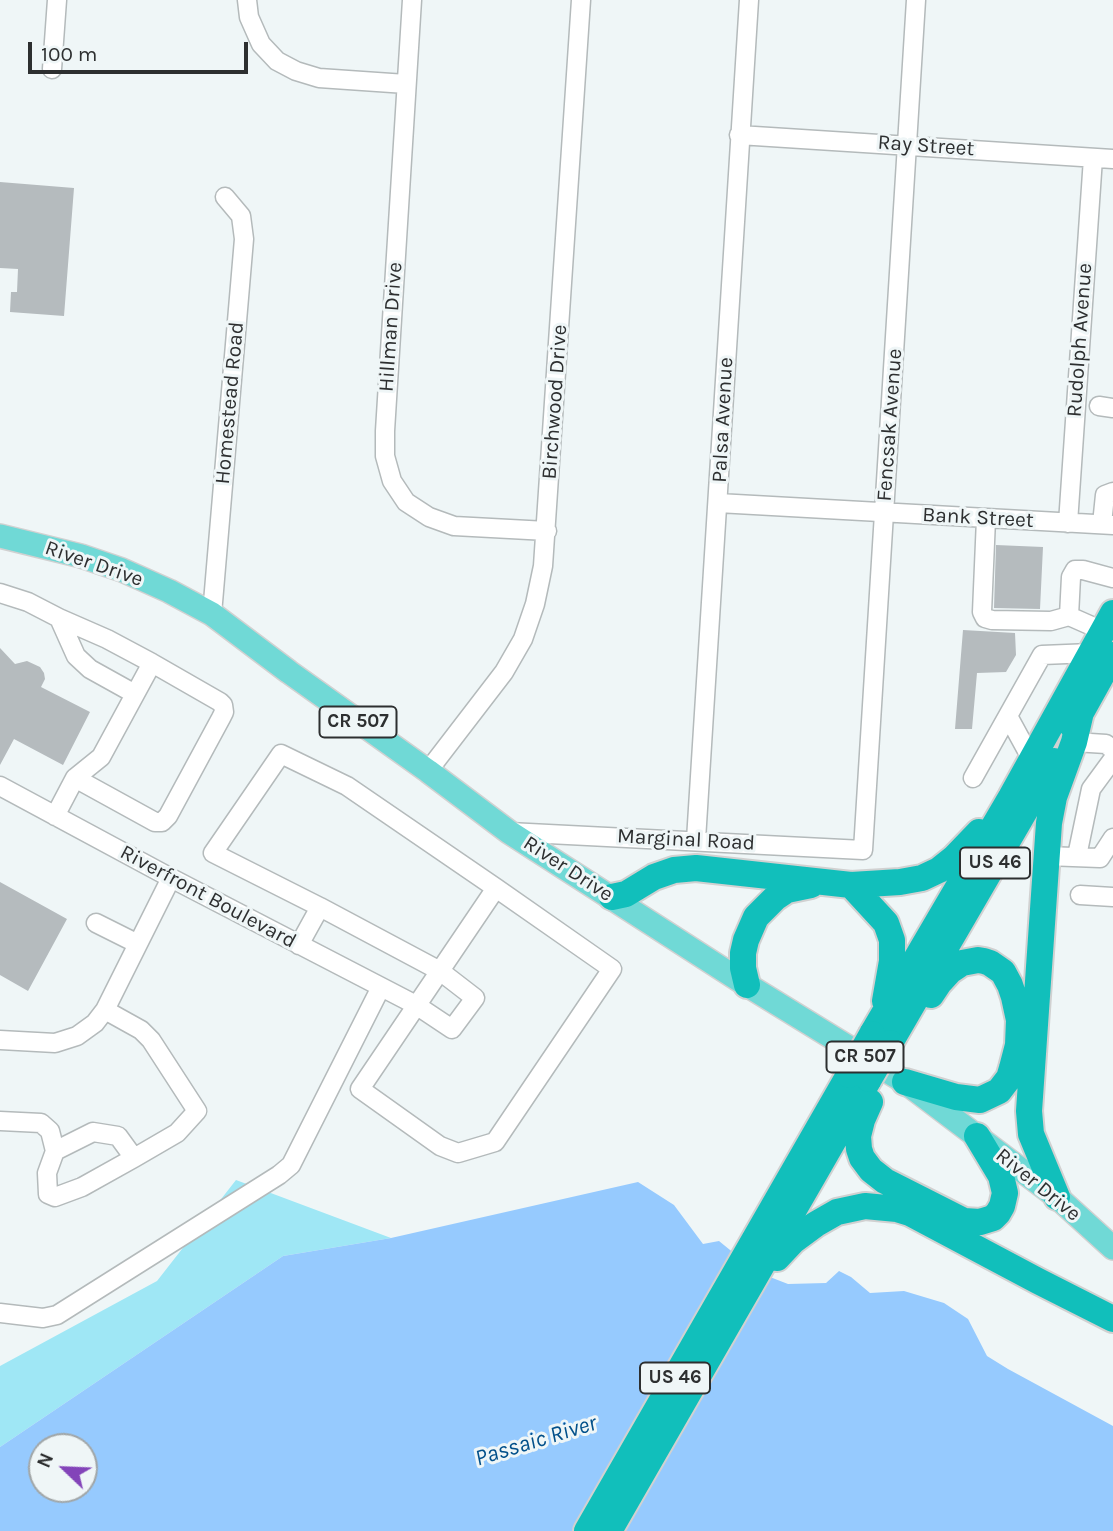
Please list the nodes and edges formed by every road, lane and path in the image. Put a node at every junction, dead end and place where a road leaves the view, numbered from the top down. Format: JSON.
{"nodes":[{"id":1,"x":57,"y":0,"type":"edge"},
{"id":2,"x":247,"y":0,"type":"edge"},
{"id":3,"x":412,"y":0,"type":"edge"},
{"id":4,"x":581,"y":0,"type":"edge"},
{"id":5,"x":749,"y":0,"type":"edge"},
{"id":6,"x":916,"y":0,"type":"edge"},
{"id":7,"x":52,"y":69,"type":"dead end"},
{"id":8,"x":406,"y":84,"type":"junction"},
{"id":9,"x":739,"y":135,"type":"junction"},
{"id":10,"x":907,"y":145,"type":"junction"},
{"id":11,"x":1093,"y":158,"type":"junction"},
{"id":12,"x":1113,"y":159,"type":"edge"},
{"id":13,"x":225,"y":197,"type":"dead end"},
{"id":14,"x":1113,"y":492,"type":"edge"},
{"id":15,"x":718,"y":503,"type":"junction"},
{"id":16,"x":884,"y":513,"type":"junction"},
{"id":17,"x":986,"y":519,"type":"junction"},
{"id":18,"x":1068,"y":523,"type":"junction"},
{"id":19,"x":1107,"y":524,"type":"edge"},
{"id":20,"x":547,"y":531,"type":"junction"},
{"id":21,"x":0,"y":536,"type":"edge"},
{"id":22,"x":1113,"y":578,"type":"edge"},
{"id":23,"x":0,"y":593,"type":"edge"},
{"id":24,"x":212,"y":614,"type":"junction"},
{"id":25,"x":1069,"y":616,"type":"junction"},
{"id":26,"x":59,"y":618,"type":"junction"},
{"id":27,"x":1106,"y":650,"type":"edge"},
{"id":28,"x":152,"y":663,"type":"junction"},
{"id":29,"x":135,"y":694,"type":"junction"},
{"id":30,"x":1081,"y":712,"type":"junction"},
{"id":31,"x":1008,"y":716,"type":"junction"},
{"id":32,"x":1074,"y":742,"type":"junction"},
{"id":33,"x":1113,"y":750,"type":"edge"},
{"id":34,"x":1113,"y":759,"type":"edge"},
{"id":35,"x":1032,"y":760,"type":"junction"},
{"id":36,"x":428,"y":771,"type":"junction"},
{"id":37,"x":75,"y":778,"type":"junction"},
{"id":38,"x":973,"y":778,"type":"dead end"},
{"id":39,"x":0,"y":786,"type":"edge"},
{"id":40,"x":1011,"y":797,"type":"junction"},
{"id":41,"x":55,"y":816,"type":"junction"},
{"id":42,"x":509,"y":832,"type":"junction"},
{"id":43,"x":1113,"y":838,"type":"edge"},
{"id":44,"x":696,"y":840,"type":"junction"},
{"id":45,"x":863,"y":850,"type":"joint"},
{"id":46,"x":1046,"y":856,"type":"junction"},
{"id":47,"x":1077,"y":856,"type":"junction"},
{"id":48,"x":171,"y":878,"type":"junction"},
{"id":49,"x":820,"y":883,"type":"junction"},
{"id":50,"x":851,"y":885,"type":"junction"},
{"id":51,"x":496,"y":888,"type":"junction"},
{"id":52,"x":1080,"y":895,"type":"dead end"},
{"id":53,"x":612,"y":897,"type":"junction"},
{"id":54,"x":1113,"y":897,"type":"edge"},
{"id":55,"x":320,"y":907,"type":"junction"},
{"id":56,"x":96,"y":923,"type":"dead end"},
{"id":57,"x":138,"y":944,"type":"junction"},
{"id":58,"x":299,"y":945,"type":"junction"},
{"id":59,"x":440,"y":971,"type":"junction"},
{"id":60,"x":747,"y":985,"type":"junction"},
{"id":61,"x":381,"y":987,"type":"junction"},
{"id":62,"x":416,"y":1006,"type":"junction"},
{"id":63,"x":105,"y":1010,"type":"junction"},
{"id":64,"x":888,"y":1026,"type":"junction"},
{"id":65,"x":0,"y":1040,"type":"edge"},
{"id":66,"x":859,"y":1077,"type":"junction"},
{"id":67,"x":905,"y":1082,"type":"junction"},
{"id":68,"x":0,"y":1121,"type":"edge"},
{"id":69,"x":977,"y":1136,"type":"junction"},
{"id":70,"x":55,"y":1151,"type":"junction"},
{"id":71,"x":134,"y":1158,"type":"junction"},
{"id":72,"x":1057,"y":1196,"type":"junction"},
{"id":73,"x":779,"y":1233,"type":"junction"},
{"id":74,"x":1113,"y":1248,"type":"edge"},
{"id":75,"x":0,"y":1313,"type":"edge"},
{"id":76,"x":1113,"y":1319,"type":"edge"},
{"id":77,"x":604,"y":1531,"type":"edge"}],
"edges":[{"from":1,"to":7,"type":"street"},
{"from":2,"to":8,"type":"street"},
{"from":3,"to":8,"type":"street","name":"Hillman Drive"},
{"from":4,"to":20,"type":"street","name":"Birchwood Drive"},
{"from":5,"to":9,"type":"street","name":"Palsa Avenue"},
{"from":6,"to":10,"type":"street","name":"Fencsak Avenue"},
{"from":8,"to":20,"type":"street","name":"Hillman Drive"},
{"from":9,"to":10,"type":"street","name":"Ray Street"},
{"from":9,"to":15,"type":"street","name":"Palsa Avenue"},
{"from":10,"to":11,"type":"street","name":"Ray Street"},
{"from":10,"to":16,"type":"street","name":"Fencsak Avenue"},
{"from":11,"to":12,"type":"street","name":"Ray Street"},
{"from":11,"to":18,"type":"street","name":"Rudolph Avenue"},
{"from":13,"to":24,"type":"street","name":"Homestead Road"},
{"from":14,"to":19,"type":"street"},
{"from":15,"to":16,"type":"street","name":"Bank Street"},
{"from":15,"to":44,"type":"street","name":"Palsa Avenue"},
{"from":16,"to":17,"type":"street","name":"Bank Street"},
{"from":16,"to":45,"type":"street","name":"Fencsak Avenue"},
{"from":17,"to":18,"type":"street","name":"Bank Street"},
{"from":17,"to":25,"type":"street"},
{"from":18,"to":19,"type":"street","name":"Bank Street"},
{"from":20,"to":36,"type":"street","name":"Birchwood Drive"},
{"from":21,"to":24,"type":"main road","name":"River Drive","number":"CR 507"},
{"from":22,"to":25,"type":"street"},
{"from":23,"to":26,"type":"street"},
{"from":24,"to":36,"type":"main road","name":"River Drive","number":"CR 507"},
{"from":25,"to":27,"type":"street"},
{"from":26,"to":28,"type":"street"},
{"from":26,"to":29,"type":"street"},
{"from":27,"to":30,"type":"highway","number":"US 46"},
{"from":27,"to":31,"type":"street"},
{"from":27,"to":35,"type":"highway","number":"US 46"},
{"from":28,"to":29,"type":"street"},
{"from":28,"to":37,"type":"street"},
{"from":29,"to":37,"type":"street"},
{"from":30,"to":32,"type":"highway"},
{"from":30,"to":64,"type":"highway","number":"US 46"},
{"from":31,"to":35,"type":"street"},
{"from":31,"to":38,"type":"street"},
{"from":32,"to":33,"type":"street"},
{"from":32,"to":46,"type":"highway"},
{"from":34,"to":47,"type":"street"},
{"from":35,"to":40,"type":"highway","number":"US 46"},
{"from":36,"to":42,"type":"main road","name":"River Drive","number":"CR 507"},
{"from":37,"to":41,"type":"street"},
{"from":39,"to":41,"type":"street","name":"Riverfront Boulevard"},
{"from":40,"to":50,"type":"highway"},
{"from":40,"to":64,"type":"highway","number":"US 46"},
{"from":41,"to":48,"type":"street","name":"Riverfront Boulevard"},
{"from":42,"to":44,"type":"street","name":"Marginal Road"},
{"from":42,"to":53,"type":"main road","name":"River Drive","number":"CR 507"},
{"from":43,"to":47,"type":"street"},
{"from":44,"to":45,"type":"street","name":"Marginal Road"},
{"from":46,"to":47,"type":"street"},
{"from":46,"to":72,"type":"highway"},
{"from":48,"to":57,"type":"street"},
{"from":48,"to":58,"type":"street","name":"Riverfront Boulevard"},
{"from":49,"to":50,"type":"highway"},
{"from":49,"to":53,"type":"highway"},
{"from":49,"to":60,"type":"highway"},
{"from":50,"to":64,"type":"highway"},
{"from":51,"to":55,"type":"street"},
{"from":51,"to":59,"type":"street"},
{"from":51,"to":62,"type":"street"},
{"from":52,"to":54,"type":"street"},
{"from":53,"to":60,"type":"main road","name":"River Drive","number":"CR 507"},
{"from":55,"to":58,"type":"street"},
{"from":55,"to":59,"type":"street"},
{"from":56,"to":57,"type":"street"},
{"from":57,"to":63,"type":"street"},
{"from":58,"to":61,"type":"street","name":"Riverfront Boulevard"},
{"from":59,"to":62,"type":"street"},
{"from":59,"to":62,"type":"street","name":"Riverfront Boulevard"},
{"from":60,"to":67,"type":"main road","name":"River Drive","number":"CR 507"},
{"from":61,"to":62,"type":"street","name":"Riverfront Boulevard"},
{"from":61,"to":75,"type":"street"},
{"from":63,"to":65,"type":"street"},
{"from":63,"to":71,"type":"street"},
{"from":64,"to":66,"type":"highway","number":"US 46","bridge":true},
{"from":64,"to":67,"type":"highway"},
{"from":66,"to":69,"type":"highway"},
{"from":66,"to":73,"type":"highway","number":"US 46"},
{"from":67,"to":69,"type":"main road","name":"River Drive","number":"CR 507"},
{"from":68,"to":70,"type":"street"},
{"from":69,"to":72,"type":"main road","name":"River Drive","number":"CR 507"},
{"from":70,"to":71,"type":"street"},
{"from":70,"to":71,"type":"street"},
{"from":72,"to":74,"type":"main road","name":"River Drive","number":"CR 507"},
{"from":73,"to":76,"type":"highway"},
{"from":73,"to":77,"type":"highway","number":"US 46"},
{"from":73,"to":77,"type":"highway","number":"US 46"}]}
